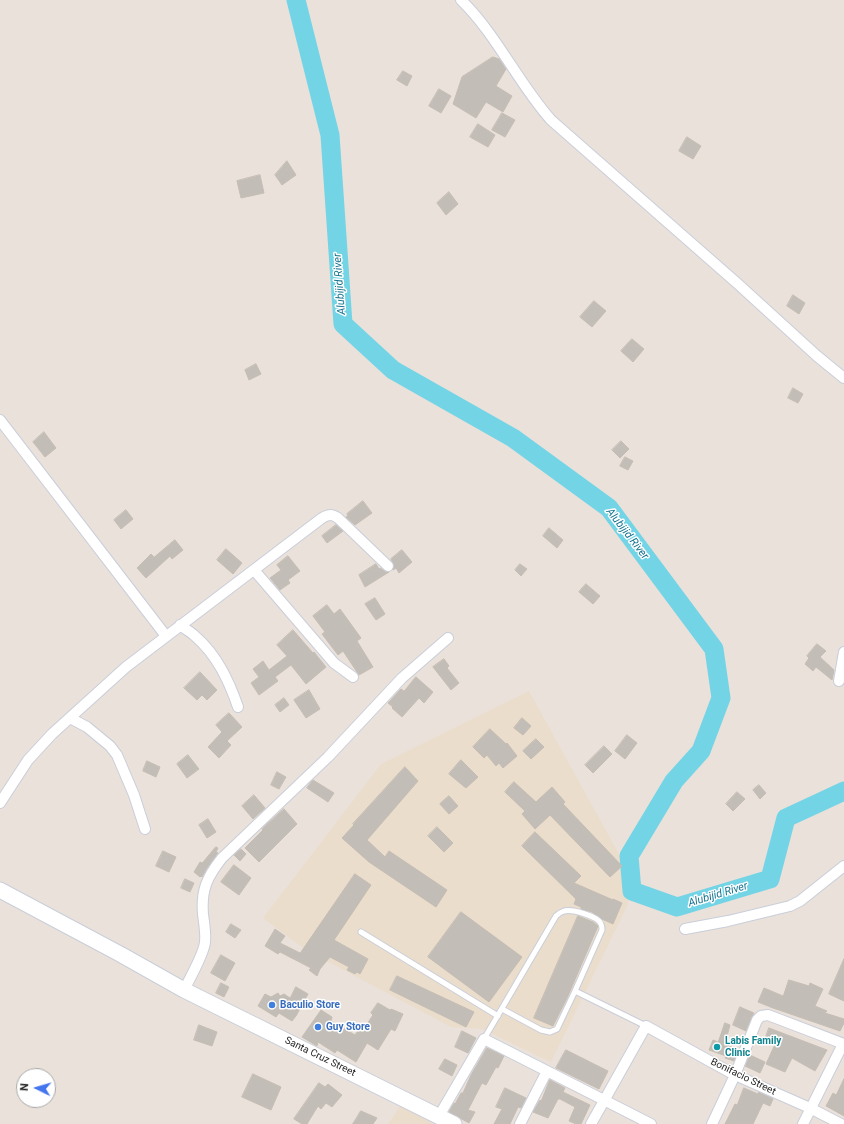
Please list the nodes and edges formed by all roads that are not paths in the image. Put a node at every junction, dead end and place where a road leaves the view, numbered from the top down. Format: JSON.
{"nodes":[{"id":1,"x":461,"y":0,"type":"edge"},
{"id":2,"x":844,"y":378,"type":"edge"},
{"id":3,"x":0,"y":420,"type":"edge"},
{"id":4,"x":388,"y":566,"type":"dead end"},
{"id":5,"x":254,"y":570,"type":"junction"},
{"id":6,"x":180,"y":625,"type":"junction"},
{"id":7,"x":166,"y":636,"type":"junction"},
{"id":8,"x":448,"y":638,"type":"dead end"},
{"id":9,"x":844,"y":652,"type":"edge"},
{"id":10,"x":353,"y":677,"type":"dead end"},
{"id":11,"x":839,"y":681,"type":"dead end"},
{"id":12,"x":238,"y":707,"type":"dead end"},
{"id":13,"x":70,"y":718,"type":"junction"},
{"id":14,"x":0,"y":802,"type":"edge"},
{"id":15,"x":145,"y":829,"type":"dead end"},
{"id":16,"x":844,"y":866,"type":"edge"},
{"id":17,"x":0,"y":890,"type":"edge"},
{"id":18,"x":685,"y":929,"type":"dead end"},
{"id":19,"x":361,"y":932,"type":"dead end"},
{"id":20,"x":184,"y":990,"type":"junction"},
{"id":21,"x":575,"y":991,"type":"junction"},
{"id":22,"x":502,"y":1009,"type":"junction"},
{"id":23,"x":498,"y":1016,"type":"junction"},
{"id":24,"x":646,"y":1026,"type":"junction"},
{"id":25,"x":484,"y":1039,"type":"junction"},
{"id":26,"x":844,"y":1044,"type":"edge"},
{"id":27,"x":547,"y":1071,"type":"junction"},
{"id":28,"x":735,"y":1075,"type":"junction"},
{"id":29,"x":605,"y":1101,"type":"junction"},
{"id":30,"x":810,"y":1108,"type":"junction"},
{"id":31,"x":439,"y":1116,"type":"junction"},
{"id":32,"x":454,"y":1124,"type":"edge"},
{"id":33,"x":520,"y":1124,"type":"edge"},
{"id":34,"x":591,"y":1124,"type":"edge"},
{"id":35,"x":651,"y":1124,"type":"edge"},
{"id":36,"x":712,"y":1124,"type":"edge"},
{"id":37,"x":803,"y":1124,"type":"edge"},
{"id":38,"x":841,"y":1124,"type":"edge"}],
"edges":[{"from":1,"to":2,"type":"street"},
{"from":3,"to":7,"type":"street"},
{"from":4,"to":5,"type":"street"},
{"from":5,"to":6,"type":"street"},
{"from":5,"to":10,"type":"street"},
{"from":6,"to":7,"type":"street"},
{"from":6,"to":12,"type":"street"},
{"from":7,"to":13,"type":"street"},
{"from":8,"to":20,"type":"street"},
{"from":9,"to":11,"type":"street"},
{"from":13,"to":14,"type":"street"},
{"from":13,"to":15,"type":"street"},
{"from":16,"to":18,"type":"street"},
{"from":17,"to":20,"type":"street","name":"Santa Cruz Street"},
{"from":19,"to":23,"type":"lane"},
{"from":20,"to":31,"type":"street","name":"Santa Cruz Street"},
{"from":21,"to":22,"type":"lane"},
{"from":21,"to":22,"type":"lane"},
{"from":21,"to":24,"type":"lane"},
{"from":22,"to":23,"type":"lane"},
{"from":23,"to":25,"type":"lane"},
{"from":24,"to":28,"type":"street","name":"Bonifacio Street"},
{"from":24,"to":29,"type":"street"},
{"from":25,"to":27,"type":"street"},
{"from":25,"to":31,"type":"street"},
{"from":26,"to":28,"type":"street"},
{"from":26,"to":30,"type":"street"},
{"from":27,"to":29,"type":"street"},
{"from":27,"to":33,"type":"street"},
{"from":28,"to":30,"type":"street","name":"Bonifacio Street"},
{"from":28,"to":36,"type":"street"},
{"from":29,"to":34,"type":"street"},
{"from":29,"to":35,"type":"street"},
{"from":30,"to":37,"type":"street"},
{"from":30,"to":38,"type":"street","name":"Bonifacio Street"},
{"from":31,"to":32,"type":"street","name":"Santa Cruz Street"}]}
